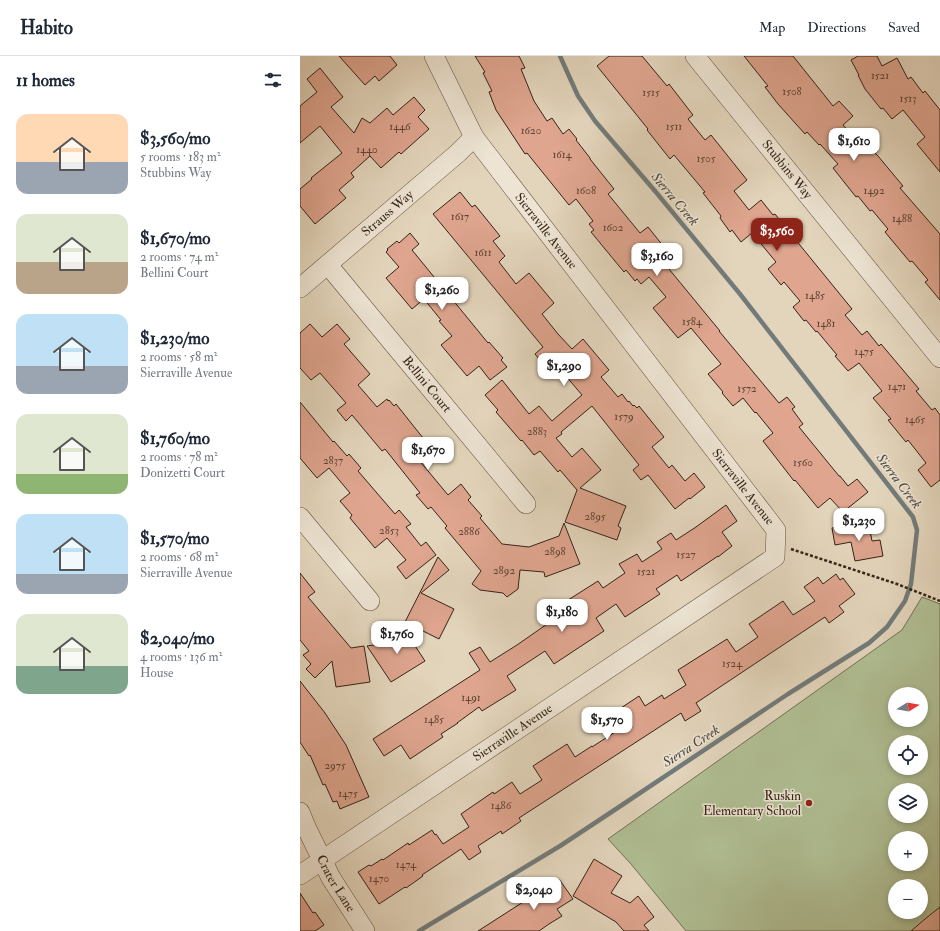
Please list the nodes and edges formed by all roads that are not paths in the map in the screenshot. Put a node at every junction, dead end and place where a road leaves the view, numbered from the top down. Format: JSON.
{"nodes":[{"id":1,"x":434,"y":56,"type":"edge"},
{"id":2,"x":695,"y":56,"type":"edge"},
{"id":3,"x":474,"y":137,"type":"junction"},
{"id":4,"x":328,"y":265,"type":"junction"},
{"id":5,"x":300,"y":288,"type":"edge"},
{"id":6,"x":940,"y":358,"type":"edge"},
{"id":7,"x":526,"y":504,"type":"dead end"},
{"id":8,"x":300,"y":517,"type":"edge"},
{"id":9,"x":370,"y":601,"type":"dead end"},
{"id":10,"x":300,"y":812,"type":"edge"},
{"id":11,"x":322,"y":861,"type":"junction"},
{"id":12,"x":300,"y":875,"type":"edge"},
{"id":13,"x":365,"y":931,"type":"edge"}],
"edges":[{"from":1,"to":3,"type":"street","name":"Sierraville Avenue"},
{"from":2,"to":6,"type":"street","name":"Stubbins Way"},
{"from":3,"to":4,"type":"street","name":"Strauss Way"},
{"from":3,"to":11,"type":"street","name":"Sierraville Avenue"},
{"from":4,"to":5,"type":"street","name":"Strauss Way"},
{"from":4,"to":7,"type":"street","name":"Bellini Court"},
{"from":8,"to":9,"type":"street"},
{"from":10,"to":11,"type":"street","name":"Crater Lane"},
{"from":11,"to":12,"type":"street","name":"Sierraville Avenue"},
{"from":11,"to":13,"type":"street","name":"Crater Lane"}]}
